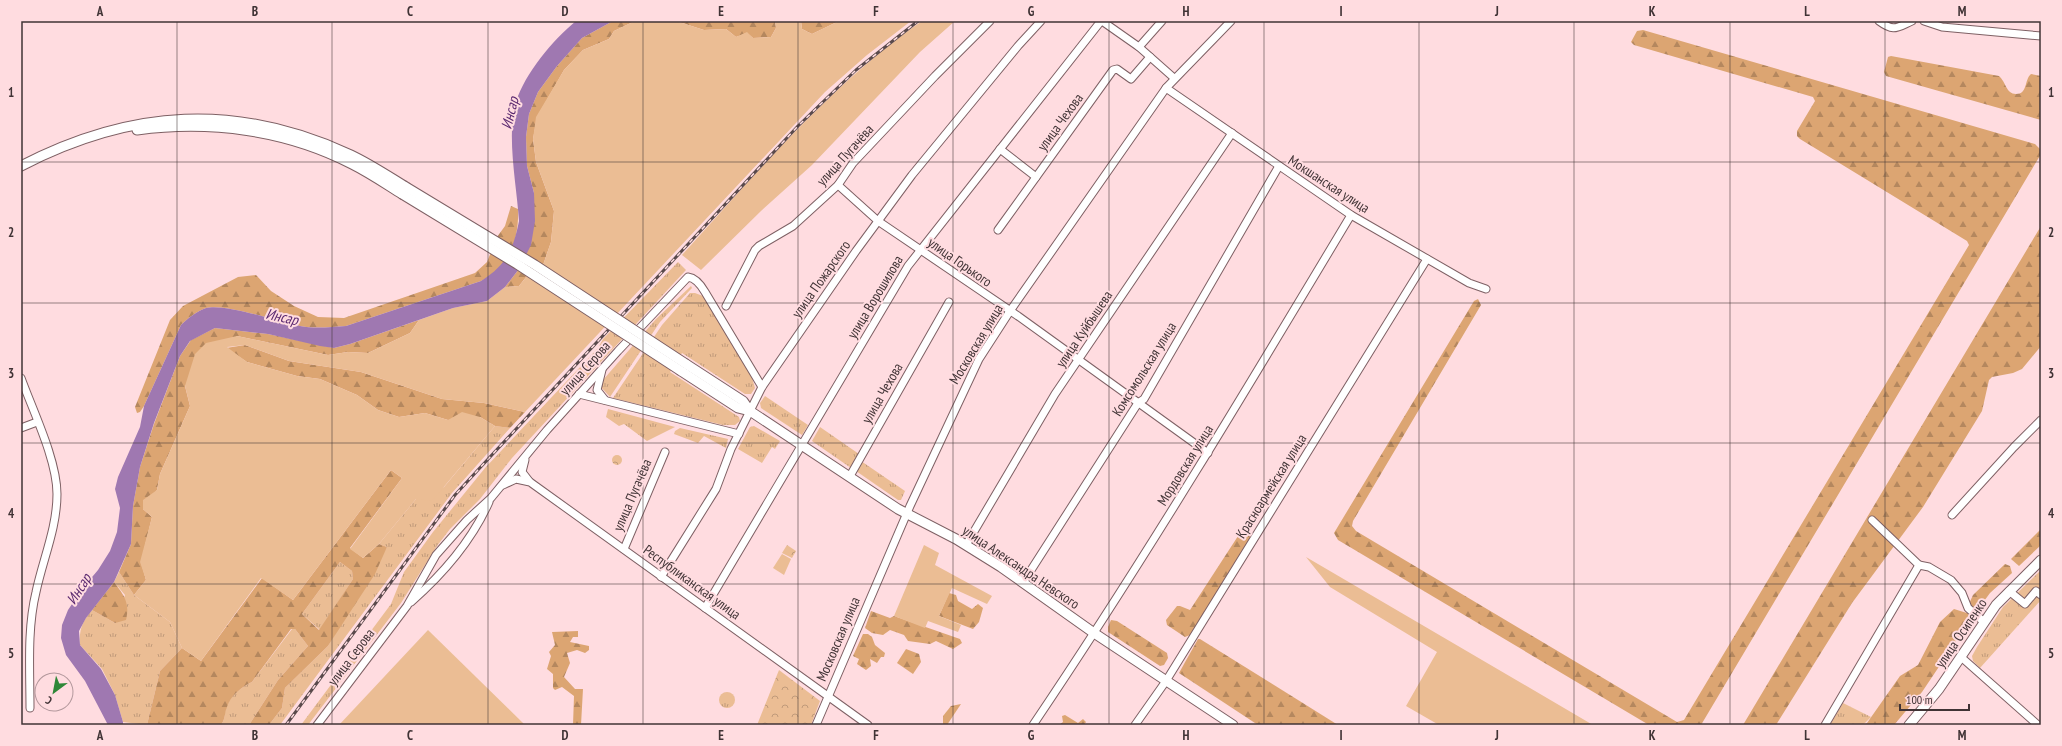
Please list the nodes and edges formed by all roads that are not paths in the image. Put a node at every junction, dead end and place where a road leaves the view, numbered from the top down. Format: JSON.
{"nodes":[{"id":1,"x":990,"y":21,"type":"edge"},
{"id":2,"x":1041,"y":21,"type":"edge"},
{"id":3,"x":1102,"y":21,"type":"edge"},
{"id":4,"x":1162,"y":21,"type":"edge"},
{"id":5,"x":1231,"y":21,"type":"edge"},
{"id":6,"x":1879,"y":21,"type":"edge"},
{"id":7,"x":1912,"y":21,"type":"edge"},
{"id":8,"x":1924,"y":21,"type":"edge"},
{"id":9,"x":2041,"y":36,"type":"edge"},
{"id":10,"x":1139,"y":47,"type":"junction"},
{"id":11,"x":1150,"y":57,"type":"junction"},
{"id":12,"x":1174,"y":78,"type":"junction"},
{"id":13,"x":1166,"y":88,"type":"junction"},
{"id":14,"x":1232,"y":133,"type":"junction"},
{"id":15,"x":1000,"y":149,"type":"junction"},
{"id":16,"x":21,"y":166,"type":"edge"},
{"id":17,"x":1279,"y":166,"type":"junction"},
{"id":18,"x":21,"y":172,"type":"edge"},
{"id":19,"x":1036,"y":177,"type":"junction"},
{"id":20,"x":838,"y":185,"type":"junction"},
{"id":21,"x":404,"y":190,"type":"junction"},
{"id":22,"x":1352,"y":215,"type":"junction"},
{"id":23,"x":878,"y":221,"type":"junction"},
{"id":24,"x":998,"y":230,"type":"dead end"},
{"id":25,"x":921,"y":250,"type":"junction"},
{"id":26,"x":1427,"y":258,"type":"junction"},
{"id":27,"x":1486,"y":289,"type":"dead end"},
{"id":28,"x":949,"y":302,"type":"dead end"},
{"id":29,"x":726,"y":306,"type":"dead end"},
{"id":30,"x":1010,"y":312,"type":"junction"},
{"id":31,"x":1078,"y":360,"type":"junction"},
{"id":32,"x":603,"y":367,"type":"junction"},
{"id":33,"x":21,"y":378,"type":"edge"},
{"id":34,"x":762,"y":387,"type":"junction"},
{"id":35,"x":580,"y":394,"type":"junction"},
{"id":36,"x":594,"y":398,"type":"junction"},
{"id":37,"x":608,"y":402,"type":"junction"},
{"id":38,"x":1138,"y":403,"type":"junction"},
{"id":39,"x":569,"y":405,"type":"junction"},
{"id":40,"x":750,"y":411,"type":"junction"},
{"id":41,"x":2041,"y":420,"type":"edge"},
{"id":42,"x":37,"y":422,"type":"junction"},
{"id":43,"x":21,"y":428,"type":"edge"},
{"id":44,"x":739,"y":434,"type":"junction"},
{"id":45,"x":802,"y":444,"type":"junction"},
{"id":46,"x":665,"y":452,"type":"dead end"},
{"id":47,"x":1208,"y":453,"type":"junction"},
{"id":48,"x":526,"y":455,"type":"junction"},
{"id":49,"x":850,"y":476,"type":"junction"},
{"id":50,"x":530,"y":482,"type":"junction"},
{"id":51,"x":497,"y":490,"type":"junction"},
{"id":52,"x":491,"y":498,"type":"junction"},
{"id":53,"x":907,"y":515,"type":"junction"},
{"id":54,"x":1952,"y":515,"type":"dead end"},
{"id":55,"x":1872,"y":520,"type":"dead end"},
{"id":56,"x":966,"y":545,"type":"junction"},
{"id":57,"x":624,"y":549,"type":"junction"},
{"id":58,"x":436,"y":555,"type":"junction"},
{"id":59,"x":2041,"y":560,"type":"edge"},
{"id":60,"x":1919,"y":565,"type":"junction"},
{"id":61,"x":445,"y":570,"type":"junction"},
{"id":62,"x":661,"y":577,"type":"junction"},
{"id":63,"x":1024,"y":581,"type":"junction"},
{"id":64,"x":2009,"y":591,"type":"junction"},
{"id":65,"x":2041,"y":595,"type":"edge"},
{"id":66,"x":407,"y":606,"type":"junction"},
{"id":67,"x":705,"y":608,"type":"junction"},
{"id":68,"x":1984,"y":622,"type":"junction"},
{"id":69,"x":1094,"y":633,"type":"junction"},
{"id":70,"x":1961,"y":657,"type":"junction"},
{"id":71,"x":1166,"y":681,"type":"junction"},
{"id":72,"x":828,"y":697,"type":"junction"},
{"id":73,"x":30,"y":708,"type":"dead end"},
{"id":74,"x":317,"y":725,"type":"edge"},
{"id":75,"x":816,"y":725,"type":"edge"},
{"id":76,"x":868,"y":725,"type":"edge"},
{"id":77,"x":1033,"y":725,"type":"edge"},
{"id":78,"x":1135,"y":725,"type":"edge"},
{"id":79,"x":1234,"y":725,"type":"edge"},
{"id":80,"x":1825,"y":725,"type":"edge"},
{"id":81,"x":1909,"y":725,"type":"edge"},
{"id":82,"x":2038,"y":725,"type":"edge"}],
"edges":[{"from":1,"to":20,"type":"street","name":"улица Пугачёва"},
{"from":2,"to":23,"type":"street","name":"улица Пожарского"},
{"from":3,"to":10,"type":"street"},
{"from":3,"to":15,"type":"street","name":"улица Ворошилова"},
{"from":4,"to":10,"type":"street"},
{"from":5,"to":12,"type":"street","name":"Московская улица"},
{"from":6,"to":7,"type":"street"},
{"from":8,"to":9,"type":"street"},
{"from":10,"to":11,"type":"street"},
{"from":11,"to":12,"type":"street"},
{"from":11,"to":19,"type":"street","name":"улица Чехова"},
{"from":12,"to":13,"type":"street","name":"Московская улица"},
{"from":13,"to":14,"type":"street","name":"Мокшанская улица"},
{"from":13,"to":30,"type":"street","name":"Московская улица"},
{"from":14,"to":17,"type":"street","name":"Мокшанская улица"},
{"from":14,"to":31,"type":"street","name":"улица Куйбышева"},
{"from":15,"to":19,"type":"street"},
{"from":15,"to":25,"type":"street","name":"улица Ворошилова"},
{"from":16,"to":21,"type":"main road"},
{"from":17,"to":22,"type":"street","name":"Мокшанская улица"},
{"from":17,"to":38,"type":"street","name":"Комсомольская улица"},
{"from":18,"to":21,"type":"main road"},
{"from":19,"to":24,"type":"street","name":"улица Чехова"},
{"from":20,"to":23,"type":"street","name":"улица Горького"},
{"from":20,"to":29,"type":"street","name":"улица Пугачёва"},
{"from":21,"to":40,"type":"main road","name":"улица Александра Невского","bridge":true},
{"from":22,"to":26,"type":"street","name":"Мокшанская улица"},
{"from":22,"to":47,"type":"street","name":"Мордовская улица"},
{"from":23,"to":25,"type":"street","name":"улица Горького"},
{"from":23,"to":34,"type":"street","name":"улица Пожарского"},
{"from":25,"to":30,"type":"street","name":"улица Горького"},
{"from":25,"to":45,"type":"street","name":"улица Ворошилова"},
{"from":26,"to":27,"type":"street","name":"Мокшанская улица"},
{"from":26,"to":71,"type":"street","name":"Красноармейская улица"},
{"from":28,"to":49,"type":"street","name":"улица Чехова"},
{"from":30,"to":31,"type":"street","name":"улица Горького"},
{"from":30,"to":53,"type":"street","name":"Московская улица"},
{"from":31,"to":38,"type":"street","name":"улица Горького"},
{"from":31,"to":56,"type":"street","name":"улица Куйбышева"},
{"from":32,"to":34,"type":"street","name":"улица Серова"},
{"from":32,"to":35,"type":"street","name":"улица Серова"},
{"from":32,"to":37,"type":"street"},
{"from":33,"to":42,"type":"street"},
{"from":34,"to":40,"type":"street","name":"улица Пожарского"},
{"from":35,"to":36,"type":"street"},
{"from":35,"to":39,"type":"street","name":"улица Серова"},
{"from":36,"to":37,"type":"street"},
{"from":36,"to":39,"type":"street"},
{"from":37,"to":44,"type":"street"},
{"from":38,"to":47,"type":"street","name":"улица Горького"},
{"from":38,"to":63,"type":"street","name":"Комсомольская улица"},
{"from":39,"to":48,"type":"street","name":"улица Серова"},
{"from":40,"to":44,"type":"street","name":"улица Пожарского"},
{"from":40,"to":45,"type":"main road","name":"улица Александра Невского"},
{"from":41,"to":54,"type":"street"},
{"from":42,"to":43,"type":"street"},
{"from":42,"to":73,"type":"street"},
{"from":44,"to":62,"type":"street","name":"улица Пожарского"},
{"from":45,"to":49,"type":"main road","name":"улица Александра Невского"},
{"from":45,"to":67,"type":"street","name":"улица Ворошилова"},
{"from":46,"to":57,"type":"street","name":"улица Пугачёва"},
{"from":47,"to":69,"type":"street","name":"Мордовская улица"},
{"from":48,"to":50,"type":"street"},
{"from":48,"to":51,"type":"street","name":"улица Серова"},
{"from":49,"to":53,"type":"main road","name":"улица Александра Невского"},
{"from":50,"to":51,"type":"street"},
{"from":50,"to":57,"type":"street","name":"Республиканская улица"},
{"from":51,"to":52,"type":"street","name":"улица Серова"},
{"from":52,"to":58,"type":"street","name":"улица Серова"},
{"from":52,"to":61,"type":"street","name":"улица Серова"},
{"from":53,"to":56,"type":"main road","name":"улица Александра Невского"},
{"from":53,"to":72,"type":"street","name":"Московская улица"},
{"from":55,"to":60,"type":"street"},
{"from":56,"to":63,"type":"main road","name":"улица Александра Невского"},
{"from":57,"to":62,"type":"street","name":"Республиканская улица"},
{"from":58,"to":61,"type":"street"},
{"from":58,"to":66,"type":"street","name":"улица Серова"},
{"from":59,"to":64,"type":"main road","name":"улица Осипенко"},
{"from":60,"to":68,"type":"street"},
{"from":60,"to":80,"type":"street"},
{"from":61,"to":66,"type":"street","name":"улица Серова"},
{"from":62,"to":67,"type":"street","name":"Республиканская улица"},
{"from":63,"to":69,"type":"main road","name":"улица Александра Невского"},
{"from":64,"to":65,"type":"street"},
{"from":64,"to":68,"type":"main road","name":"улица Осипенко"},
{"from":66,"to":74,"type":"street","name":"улица Серова"},
{"from":67,"to":72,"type":"street","name":"Республиканская улица"},
{"from":68,"to":70,"type":"main road","name":"улица Осипенко"},
{"from":69,"to":71,"type":"main road","name":"улица Александра Невского"},
{"from":69,"to":77,"type":"street","name":"Мордовская улица"},
{"from":70,"to":81,"type":"main road","name":"улица Осипенко"},
{"from":70,"to":82,"type":"street"},
{"from":71,"to":78,"type":"street","name":"Красноармейская улица"},
{"from":71,"to":79,"type":"main road","name":"улица Александра Невского"},
{"from":72,"to":75,"type":"street","name":"Московская улица"},
{"from":72,"to":76,"type":"street","name":"Республиканская улица"}]}
